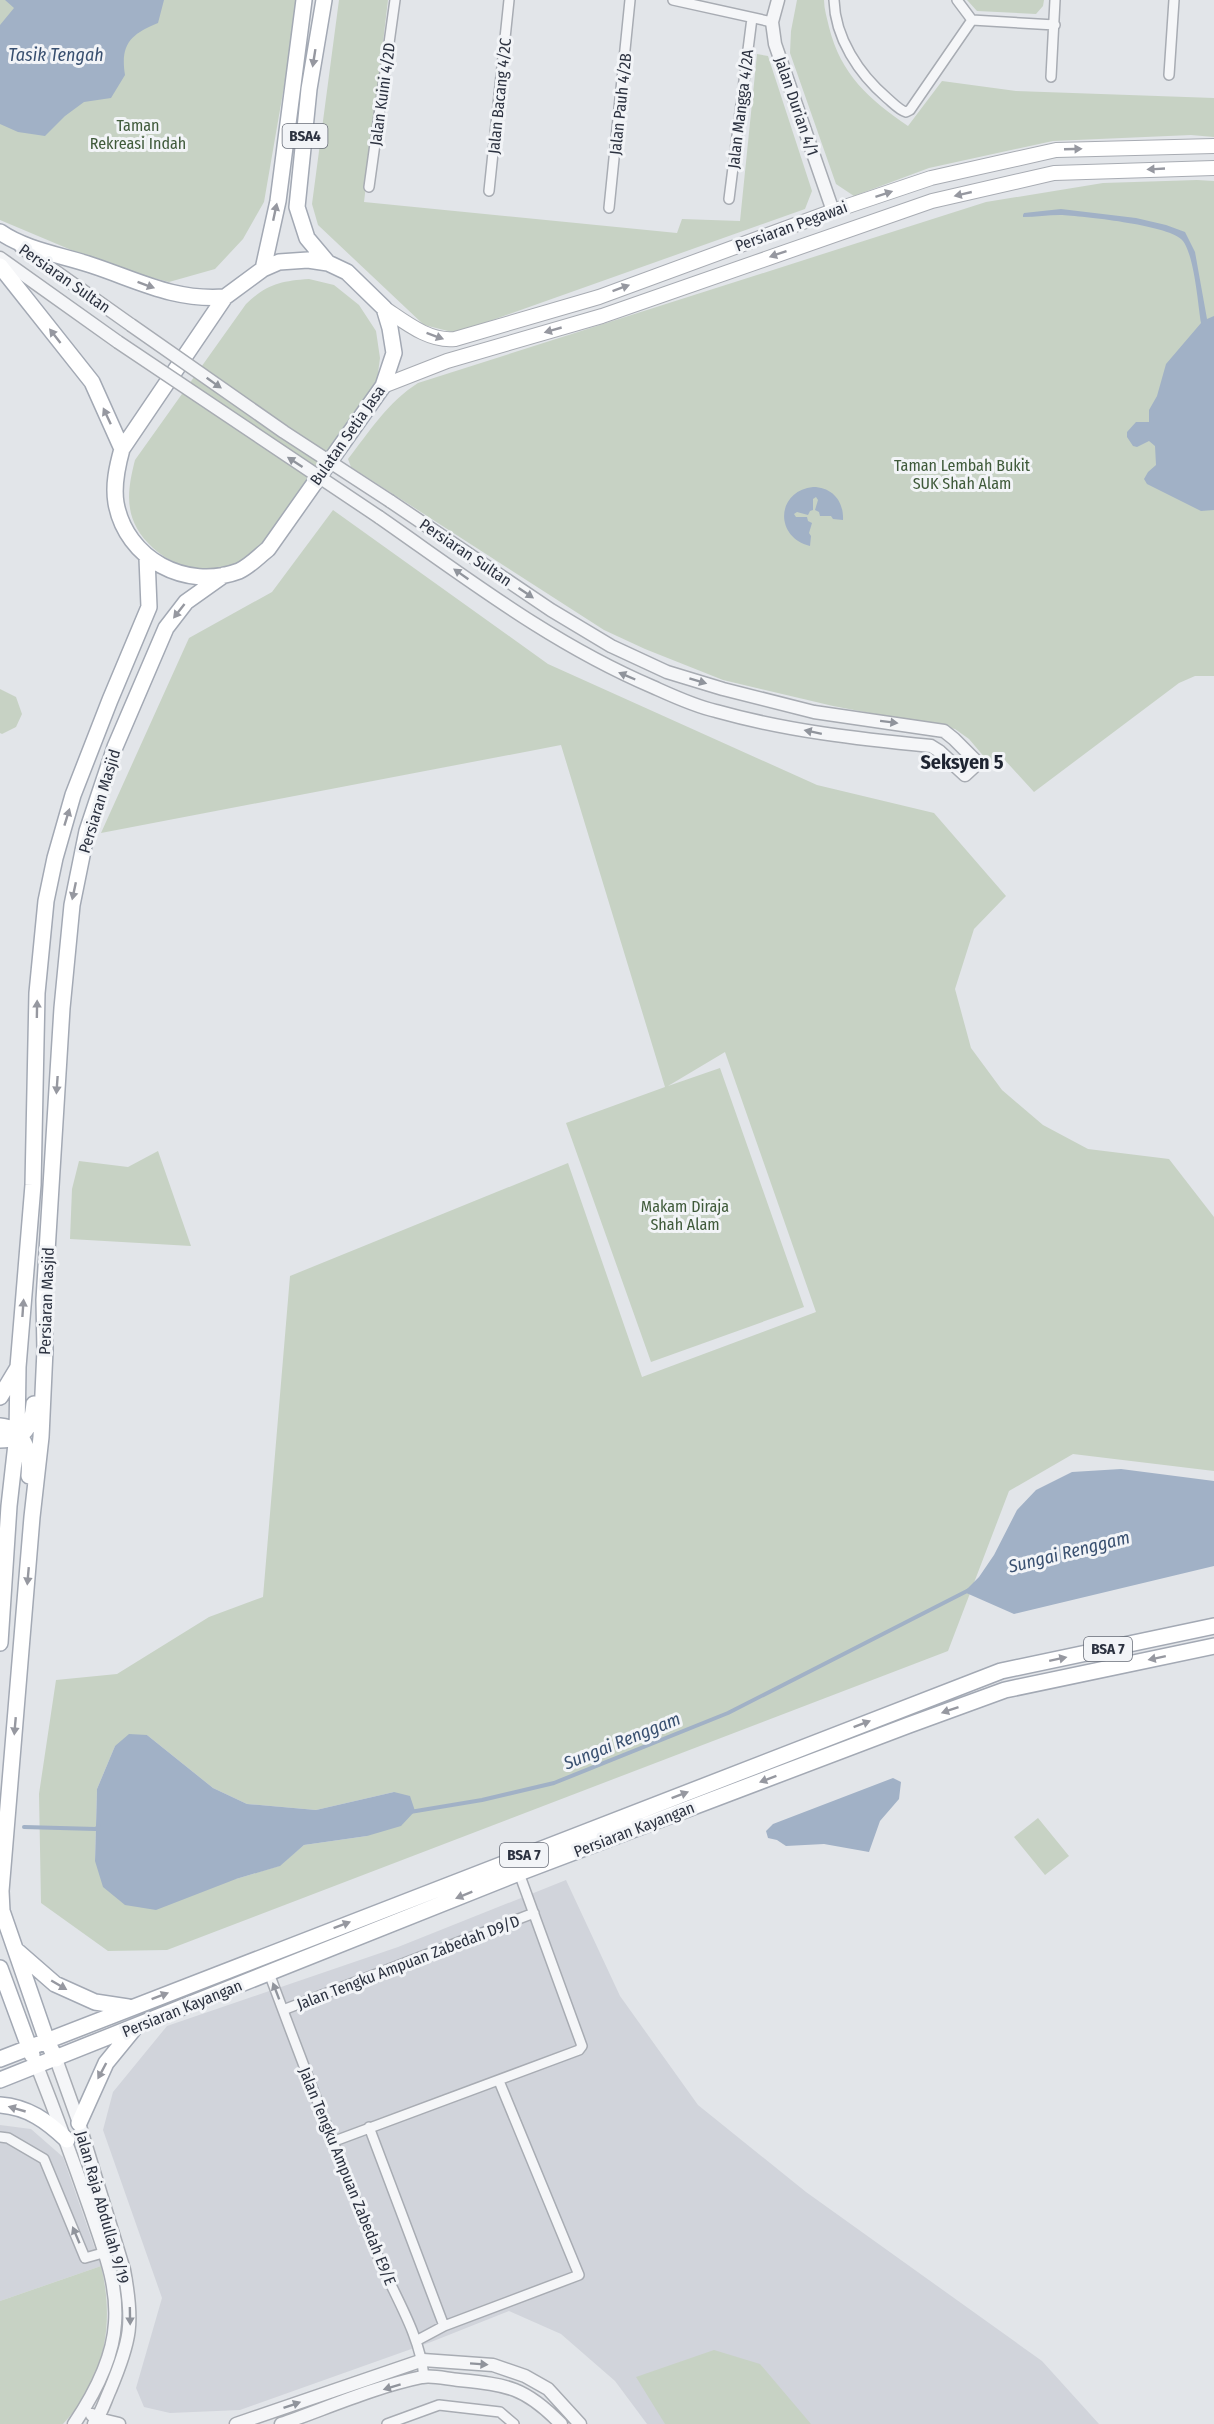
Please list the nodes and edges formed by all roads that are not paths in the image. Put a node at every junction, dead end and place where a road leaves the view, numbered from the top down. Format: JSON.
{"nodes":[{"id":1,"x":304,"y":0,"type":"edge"},
{"id":2,"x":324,"y":0,"type":"edge"},
{"id":3,"x":395,"y":0,"type":"edge"},
{"id":4,"x":509,"y":0,"type":"edge"},
{"id":5,"x":630,"y":0,"type":"edge"},
{"id":6,"x":673,"y":0,"type":"edge"},
{"id":7,"x":778,"y":0,"type":"edge"},
{"id":8,"x":834,"y":0,"type":"edge"},
{"id":9,"x":957,"y":0,"type":"edge"},
{"id":10,"x":1055,"y":0,"type":"edge"},
{"id":11,"x":1174,"y":0,"type":"edge"},
{"id":12,"x":752,"y":18,"type":"junction"},
{"id":13,"x":972,"y":20,"type":"junction"},
{"id":14,"x":772,"y":22,"type":"junction"},
{"id":15,"x":1054,"y":25,"type":"junction"},
{"id":16,"x":1169,"y":75,"type":"dead end"},
{"id":17,"x":1051,"y":77,"type":"dead end"},
{"id":18,"x":1214,"y":146,"type":"edge"},
{"id":19,"x":1214,"y":168,"type":"edge"},
{"id":20,"x":369,"y":187,"type":"dead end"},
{"id":21,"x":489,"y":191,"type":"dead end"},
{"id":22,"x":729,"y":199,"type":"dead end"},
{"id":23,"x":609,"y":208,"type":"dead end"},
{"id":24,"x":833,"y":211,"type":"junction"},
{"id":25,"x":6,"y":236,"type":"edge"},
{"id":26,"x":0,"y":258,"type":"edge"},
{"id":27,"x":328,"y":264,"type":"junction"},
{"id":28,"x":0,"y":266,"type":"edge"},
{"id":29,"x":263,"y":269,"type":"junction"},
{"id":30,"x":225,"y":297,"type":"junction"},
{"id":31,"x":384,"y":308,"type":"junction"},
{"id":32,"x":383,"y":386,"type":"junction"},
{"id":33,"x":122,"y":449,"type":"junction"},
{"id":34,"x":147,"y":558,"type":"junction"},
{"id":35,"x":224,"y":575,"type":"junction"},
{"id":36,"x":44,"y":1300,"type":"junction"},
{"id":37,"x":18,"y":1367,"type":"junction"},
{"id":38,"x":0,"y":1398,"type":"edge"},
{"id":39,"x":0,"y":1426,"type":"edge"},
{"id":40,"x":17,"y":1435,"type":"junction"},
{"id":41,"x":0,"y":1440,"type":"edge"},
{"id":42,"x":0,"y":1478,"type":"edge"},
{"id":43,"x":9,"y":1506,"type":"junction"},
{"id":44,"x":32,"y":1517,"type":"junction"},
{"id":45,"x":1214,"y":1626,"type":"edge"},
{"id":46,"x":0,"y":1643,"type":"edge"},
{"id":47,"x":1214,"y":1646,"type":"edge"},
{"id":48,"x":519,"y":1873,"type":"junction"},
{"id":49,"x":534,"y":1913,"type":"junction"},
{"id":50,"x":14,"y":1948,"type":"junction"},
{"id":51,"x":0,"y":1968,"type":"edge"},
{"id":52,"x":269,"y":1973,"type":"junction"},
{"id":53,"x":129,"y":2007,"type":"junction"},
{"id":54,"x":283,"y":2010,"type":"junction"},
{"id":55,"x":137,"y":2026,"type":"junction"},
{"id":56,"x":47,"y":2041,"type":"junction"},
{"id":57,"x":29,"y":2048,"type":"junction"},
{"id":58,"x":56,"y":2058,"type":"junction"},
{"id":59,"x":0,"y":2059,"type":"edge"},
{"id":60,"x":37,"y":2066,"type":"junction"},
{"id":61,"x":0,"y":2080,"type":"edge"},
{"id":62,"x":499,"y":2081,"type":"junction"},
{"id":63,"x":0,"y":2105,"type":"edge"},
{"id":64,"x":79,"y":2123,"type":"junction"},
{"id":65,"x":369,"y":2127,"type":"junction"},
{"id":66,"x":0,"y":2137,"type":"edge"},
{"id":67,"x":67,"y":2140,"type":"junction"},
{"id":68,"x":332,"y":2142,"type":"junction"},
{"id":69,"x":117,"y":2249,"type":"junction"},
{"id":70,"x":104,"y":2253,"type":"junction"},
{"id":71,"x":444,"y":2325,"type":"junction"},
{"id":72,"x":416,"y":2341,"type":"junction"},
{"id":73,"x":423,"y":2360,"type":"junction"},
{"id":74,"x":424,"y":2377,"type":"junction"},
{"id":75,"x":84,"y":2409,"type":"junction"},
{"id":76,"x":96,"y":2421,"type":"edge"},
{"id":77,"x":74,"y":2424,"type":"edge"},
{"id":78,"x":119,"y":2424,"type":"edge"},
{"id":79,"x":236,"y":2424,"type":"edge"},
{"id":80,"x":281,"y":2424,"type":"edge"},
{"id":81,"x":387,"y":2424,"type":"edge"},
{"id":82,"x":514,"y":2424,"type":"edge"},
{"id":83,"x":561,"y":2424,"type":"edge"},
{"id":84,"x":580,"y":2424,"type":"edge"}],
"edges":[{"from":29,"to":1,"type":"main road","number":"BSA4","one_way":true},
{"from":2,"to":27,"type":"main road","number":"BSA4","one_way":true},
{"from":3,"to":20,"type":"street","name":"Jalan Kuini 4/2D"},
{"from":4,"to":21,"type":"street","name":"Jalan Bacang 4/2C"},
{"from":5,"to":23,"type":"street","name":"Jalan Pauh 4/2B"},
{"from":6,"to":12,"type":"street"},
{"from":7,"to":14,"type":"street","name":"Jalan Durian 4/1"},
{"from":8,"to":13,"type":"street"},
{"from":9,"to":13,"type":"street"},
{"from":10,"to":15,"type":"street"},
{"from":11,"to":16,"type":"street"},
{"from":12,"to":14,"type":"street"},
{"from":12,"to":22,"type":"street","name":"Jalan Mangga 4/2A"},
{"from":13,"to":15,"type":"street"},
{"from":14,"to":24,"type":"street","name":"Jalan Durian 4/1"},
{"from":15,"to":17,"type":"street"},
{"from":24,"to":18,"type":"main road","name":"Persiaran Pegawai","one_way":true},
{"from":19,"to":32,"type":"main road","name":"Persiaran Pegawai","one_way":true},
{"from":31,"to":24,"type":"main road","name":"Persiaran Pegawai","one_way":true},
{"from":25,"to":26,"type":"street","name":"Persiaran Sultan","one_way":true,"bridge":true},
{"from":25,"to":30,"type":"main road","one_way":true},
{"from":27,"to":29,"type":"main road","name":"Bulatan Setia Jasa"},
{"from":27,"to":31,"type":"main road","name":"Bulatan Setia Jasa"},
{"from":33,"to":28,"type":"main road","one_way":true},
{"from":29,"to":30,"type":"main road","name":"Bulatan Setia Jasa"},
{"from":30,"to":33,"type":"main road","name":"Bulatan Setia Jasa"},
{"from":31,"to":32,"type":"main road","name":"Bulatan Setia Jasa"},
{"from":32,"to":35,"type":"main road","name":"Bulatan Setia Jasa"},
{"from":33,"to":34,"type":"main road","name":"Bulatan Setia Jasa"},
{"from":34,"to":35,"type":"main road","name":"Bulatan Setia Jasa"},
{"from":37,"to":34,"type":"main road","name":"Persiaran Masjid","one_way":true},
{"from":35,"to":36,"type":"main road","name":"Persiaran Masjid","one_way":true},
{"from":36,"to":40,"type":"main road"},
{"from":36,"to":44,"type":"main road","name":"Persiaran Masjid"},
{"from":37,"to":38,"type":"main road"},
{"from":37,"to":40,"type":"main road","name":"Persiaran Masjid"},
{"from":39,"to":40,"type":"main road"},
{"from":40,"to":41,"type":"main road"},
{"from":40,"to":43,"type":"main road","name":"Persiaran Masjid"},
{"from":40,"to":44,"type":"main road"},
{"from":42,"to":43,"type":"main road"},
{"from":43,"to":46,"type":"main road","name":"Persiaran Masjid"},
{"from":44,"to":50,"type":"main road","name":"Persiaran Masjid","one_way":true},
{"from":53,"to":45,"type":"main road","name":"Persiaran Kayangan","number":"BSA 7","one_way":true},
{"from":47,"to":48,"type":"main road","name":"Persiaran Kayangan","number":"BSA 7","one_way":true},
{"from":48,"to":49,"type":"street"},
{"from":48,"to":52,"type":"main road","name":"Persiaran Kayangan","number":"BSA 7","one_way":true},
{"from":49,"to":54,"type":"street","name":"Jalan Tengku Ampuan Zabedah D9/D"},
{"from":49,"to":62,"type":"street"},
{"from":50,"to":53,"type":"main road","one_way":true},
{"from":50,"to":56,"type":"main road","name":"Persiaran Masjid"},
{"from":51,"to":57,"type":"main road"},
{"from":54,"to":52,"type":"street","name":"Jalan Tengku Ampuan Zabedah E9/E","one_way":true},
{"from":52,"to":55,"type":"main road","name":"Persiaran Kayangan","number":"BSA 7"},
{"from":53,"to":56,"type":"main road","name":"Persiaran Kayangan","number":"BSA 7"},
{"from":54,"to":68,"type":"street","name":"Jalan Tengku Ampuan Zabedah E9/E"},
{"from":55,"to":58,"type":"main road","name":"Persiaran Kayangan","number":"BSA 7"},
{"from":55,"to":64,"type":"main road","one_way":true},
{"from":56,"to":57,"type":"main road","name":"Persiaran Kayangan","number":"BSA 7"},
{"from":56,"to":58,"type":"main road","name":"Persiaran Masjid"},
{"from":57,"to":59,"type":"main road","name":"Persiaran Kayangan","number":"BSA 7"},
{"from":57,"to":60,"type":"main road"},
{"from":58,"to":60,"type":"main road","name":"Persiaran Kayangan","number":"BSA 7"},
{"from":58,"to":64,"type":"street","name":"Jalan Raja Abdullah 9/19"},
{"from":60,"to":61,"type":"main road","name":"Persiaran Kayangan","number":"BSA 7"},
{"from":60,"to":67,"type":"street","name":"Jalan Raja Abdullah 9/19"},
{"from":62,"to":65,"type":"street"},
{"from":62,"to":71,"type":"street"},
{"from":67,"to":63,"type":"main road","one_way":true},
{"from":64,"to":69,"type":"street","name":"Jalan Raja Abdullah 9/19"},
{"from":65,"to":68,"type":"street"},
{"from":65,"to":71,"type":"street"},
{"from":70,"to":66,"type":"street","one_way":true},
{"from":67,"to":70,"type":"street","name":"Jalan Raja Abdullah 9/19"},
{"from":68,"to":72,"type":"street","name":"Jalan Tengku Ampuan Zabedah E9/E"},
{"from":69,"to":70,"type":"street"},
{"from":69,"to":76,"type":"street","name":"Jalan Raja Abdullah 9/19","one_way":true},
{"from":70,"to":75,"type":"street","name":"Jalan Raja Abdullah 9/19"},
{"from":71,"to":72,"type":"street"},
{"from":72,"to":73,"type":"street","name":"Jalan Tengku Ampuan Zabedah E9/E"},
{"from":73,"to":74,"type":"street","name":"Jalan Tengku Ampuan Zabedah E9/E"},
{"from":79,"to":73,"type":"street","one_way":true},
{"from":73,"to":84,"type":"street","one_way":true},
{"from":74,"to":80,"type":"street","one_way":true},
{"from":74,"to":83,"type":"street"},
{"from":75,"to":76,"type":"street"},
{"from":75,"to":77,"type":"street","name":"Jalan Raja Abdullah 9/19"},
{"from":76,"to":78,"type":"street"},
{"from":81,"to":82,"type":"street"}]}
